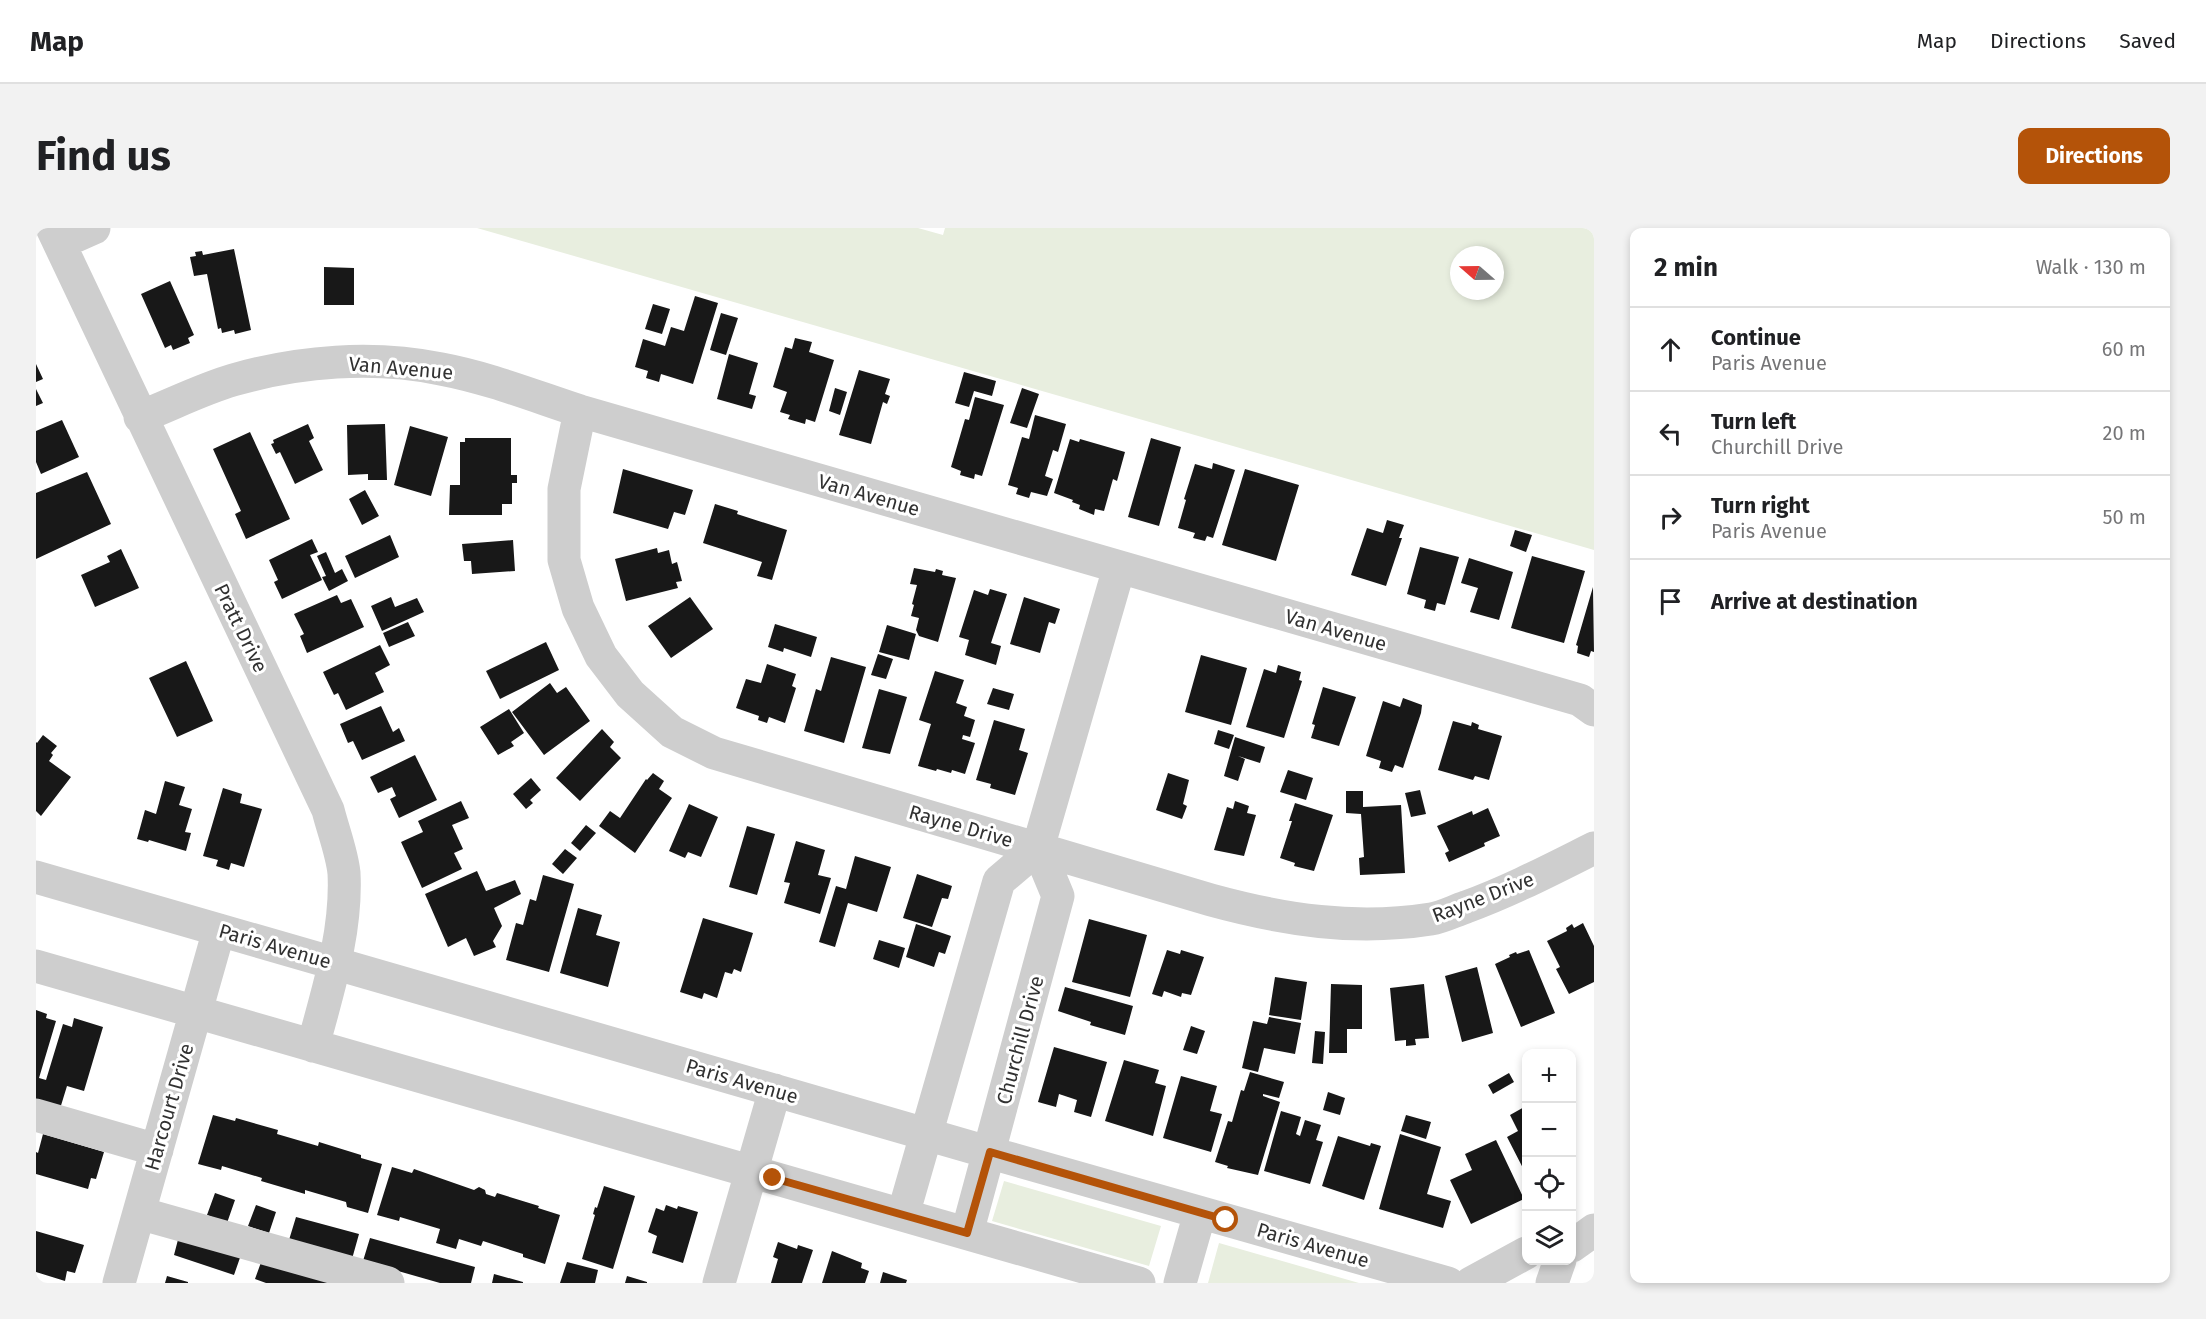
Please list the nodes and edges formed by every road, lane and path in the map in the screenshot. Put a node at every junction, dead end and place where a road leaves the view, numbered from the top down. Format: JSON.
{"nodes":[{"id":1,"x":94,"y":228,"type":"edge"},
{"id":2,"x":56,"y":236,"type":"edge"},
{"id":3,"x":580,"y":411,"type":"junction"},
{"id":4,"x":140,"y":417,"type":"junction"},
{"id":5,"x":1119,"y":568,"type":"junction"},
{"id":6,"x":1594,"y":710,"type":"edge"},
{"id":7,"x":1038,"y":848,"type":"junction"},
{"id":8,"x":1594,"y":848,"type":"edge"},
{"id":9,"x":43,"y":876,"type":"edge"},
{"id":10,"x":219,"y":930,"type":"junction"},
{"id":11,"x":335,"y":963,"type":"junction"},
{"id":12,"x":36,"y":966,"type":"edge"},
{"id":13,"x":196,"y":1012,"type":"junction"},
{"id":14,"x":313,"y":1046,"type":"junction"},
{"id":15,"x":775,"y":1090,"type":"junction"},
{"id":16,"x":36,"y":1115,"type":"edge"},
{"id":17,"x":925,"y":1134,"type":"junction"},
{"id":18,"x":157,"y":1150,"type":"junction"},
{"id":19,"x":990,"y":1152,"type":"junction"},
{"id":20,"x":752,"y":1172,"type":"junction"},
{"id":21,"x":139,"y":1213,"type":"junction"},
{"id":22,"x":1200,"y":1213,"type":"junction"},
{"id":23,"x":903,"y":1215,"type":"junction"},
{"id":24,"x":1594,"y":1230,"type":"edge"},
{"id":25,"x":967,"y":1233,"type":"junction"},
{"id":26,"x":1576,"y":1243,"type":"edge"},
{"id":27,"x":1522,"y":1256,"type":"edge"},
{"id":28,"x":1558,"y":1265,"type":"edge"},
{"id":29,"x":119,"y":1283,"type":"edge"},
{"id":30,"x":388,"y":1283,"type":"edge"},
{"id":31,"x":719,"y":1283,"type":"edge"},
{"id":32,"x":1139,"y":1283,"type":"edge"},
{"id":33,"x":1180,"y":1283,"type":"edge"},
{"id":34,"x":1448,"y":1283,"type":"edge"},
{"id":35,"x":1471,"y":1283,"type":"edge"},
{"id":36,"x":1552,"y":1283,"type":"edge"}],
"edges":[{"from":1,"to":2,"type":"street"},
{"from":2,"to":4,"type":"street","name":"Pratt Drive"},
{"from":3,"to":4,"type":"street","name":"Van Avenue"},
{"from":3,"to":5,"type":"street","name":"Van Avenue"},
{"from":3,"to":7,"type":"street","name":"Rayne Drive"},
{"from":4,"to":11,"type":"street","name":"Pratt Drive"},
{"from":5,"to":6,"type":"street","name":"Van Avenue"},
{"from":5,"to":7,"type":"street"},
{"from":7,"to":8,"type":"street","name":"Rayne Drive"},
{"from":7,"to":17,"type":"street"},
{"from":7,"to":19,"type":"street","name":"Churchill Drive"},
{"from":9,"to":10,"type":"street","name":"Paris Avenue"},
{"from":10,"to":11,"type":"street","name":"Paris Avenue"},
{"from":10,"to":13,"type":"street","name":"Harcourt Drive"},
{"from":11,"to":14,"type":"street","name":"Pratt Drive"},
{"from":11,"to":15,"type":"street","name":"Paris Avenue"},
{"from":12,"to":13,"type":"street"},
{"from":13,"to":14,"type":"street"},
{"from":13,"to":18,"type":"street","name":"Harcourt Drive"},
{"from":14,"to":20,"type":"street"},
{"from":15,"to":17,"type":"street","name":"Paris Avenue"},
{"from":15,"to":20,"type":"street"},
{"from":16,"to":18,"type":"street"},
{"from":17,"to":19,"type":"street","name":"Paris Avenue"},
{"from":17,"to":23,"type":"street"},
{"from":18,"to":21,"type":"street","name":"Harcourt Drive"},
{"from":19,"to":22,"type":"street","name":"Paris Avenue"},
{"from":19,"to":25,"type":"street","name":"Churchill Drive"},
{"from":20,"to":23,"type":"street"},
{"from":20,"to":31,"type":"street"},
{"from":21,"to":29,"type":"street","name":"Harcourt Drive"},
{"from":21,"to":30,"type":"street"},
{"from":22,"to":33,"type":"street"},
{"from":22,"to":34,"type":"street","name":"Paris Avenue"},
{"from":23,"to":25,"type":"street"},
{"from":24,"to":26,"type":"street"},
{"from":25,"to":32,"type":"street"},
{"from":27,"to":35,"type":"street"},
{"from":28,"to":36,"type":"street"}]}
